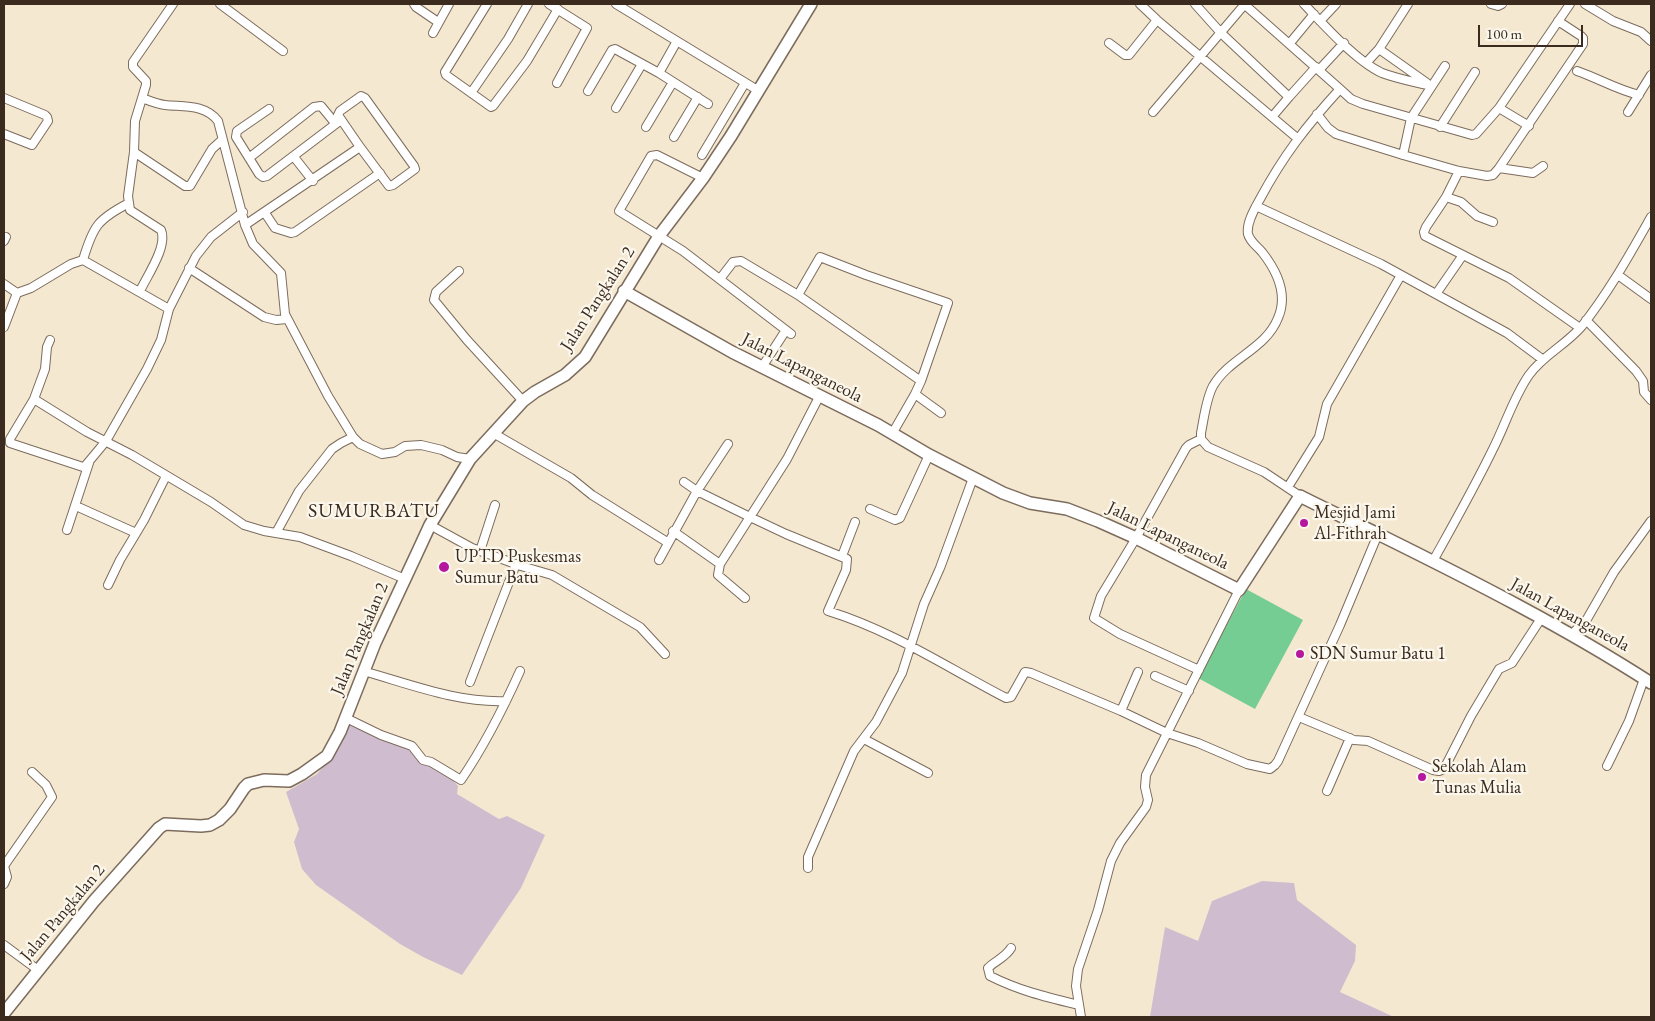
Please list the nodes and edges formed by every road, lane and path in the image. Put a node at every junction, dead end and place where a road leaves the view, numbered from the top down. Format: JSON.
{"nodes":[{"id":1,"x":173,"y":4,"type":"edge"},
{"id":2,"x":220,"y":4,"type":"edge"},
{"id":3,"x":414,"y":4,"type":"edge"},
{"id":4,"x":449,"y":4,"type":"edge"},
{"id":5,"x":487,"y":4,"type":"edge"},
{"id":6,"x":528,"y":4,"type":"edge"},
{"id":7,"x":549,"y":4,"type":"edge"},
{"id":8,"x":616,"y":4,"type":"edge"},
{"id":9,"x":811,"y":4,"type":"edge"},
{"id":10,"x":1140,"y":4,"type":"edge"},
{"id":11,"x":1195,"y":4,"type":"edge"},
{"id":12,"x":1245,"y":4,"type":"edge"},
{"id":13,"x":1304,"y":4,"type":"edge"},
{"id":14,"x":1336,"y":4,"type":"edge"},
{"id":15,"x":1408,"y":4,"type":"edge"},
{"id":16,"x":1490,"y":4,"type":"edge"},
{"id":17,"x":1502,"y":4,"type":"edge"},
{"id":18,"x":1570,"y":4,"type":"edge"},
{"id":19,"x":1585,"y":4,"type":"edge"},
{"id":20,"x":558,"y":9,"type":"junction"},
{"id":21,"x":1314,"y":14,"type":"junction"},
{"id":22,"x":1157,"y":20,"type":"junction"},
{"id":23,"x":1320,"y":21,"type":"junction"},
{"id":24,"x":1558,"y":21,"type":"junction"},
{"id":25,"x":438,"y":22,"type":"junction"},
{"id":26,"x":433,"y":33,"type":"dead end"},
{"id":27,"x":1221,"y":33,"type":"junction"},
{"id":28,"x":677,"y":41,"type":"junction"},
{"id":29,"x":1651,"y":41,"type":"edge"},
{"id":30,"x":1109,"y":43,"type":"dead end"},
{"id":31,"x":1290,"y":43,"type":"junction"},
{"id":32,"x":1344,"y":43,"type":"junction"},
{"id":33,"x":1379,"y":49,"type":"junction"},
{"id":34,"x":283,"y":51,"type":"dead end"},
{"id":35,"x":1199,"y":56,"type":"junction"},
{"id":36,"x":1366,"y":63,"type":"junction"},
{"id":37,"x":642,"y":64,"type":"junction"},
{"id":38,"x":1445,"y":66,"type":"dead end"},
{"id":39,"x":1318,"y":69,"type":"junction"},
{"id":40,"x":1577,"y":71,"type":"dead end"},
{"id":41,"x":1475,"y":72,"type":"dead end"},
{"id":42,"x":659,"y":73,"type":"junction"},
{"id":43,"x":1651,"y":76,"type":"edge"},
{"id":44,"x":673,"y":82,"type":"junction"},
{"id":45,"x":557,"y":83,"type":"dead end"},
{"id":46,"x":745,"y":83,"type":"junction"},
{"id":47,"x":1431,"y":86,"type":"junction"},
{"id":48,"x":1340,"y":89,"type":"junction"},
{"id":49,"x":588,"y":91,"type":"dead end"},
{"id":50,"x":759,"y":91,"type":"junction"},
{"id":51,"x":471,"y":94,"type":"junction"},
{"id":52,"x":1639,"y":95,"type":"junction"},
{"id":53,"x":698,"y":97,"type":"junction"},
{"id":54,"x":1290,"y":97,"type":"junction"},
{"id":55,"x":4,"y":98,"type":"edge"},
{"id":56,"x":142,"y":98,"type":"junction"},
{"id":57,"x":708,"y":104,"type":"dead end"},
{"id":58,"x":616,"y":108,"type":"dead end"},
{"id":59,"x":1499,"y":108,"type":"junction"},
{"id":60,"x":269,"y":109,"type":"dead end"},
{"id":61,"x":1153,"y":112,"type":"dead end"},
{"id":62,"x":1628,"y":112,"type":"dead end"},
{"id":63,"x":1317,"y":114,"type":"junction"},
{"id":64,"x":1272,"y":117,"type":"junction"},
{"id":65,"x":1411,"y":118,"type":"junction"},
{"id":66,"x":338,"y":122,"type":"junction"},
{"id":67,"x":1529,"y":126,"type":"junction"},
{"id":68,"x":646,"y":127,"type":"dead end"},
{"id":69,"x":1440,"y":127,"type":"junction"},
{"id":70,"x":4,"y":134,"type":"edge"},
{"id":71,"x":674,"y":137,"type":"dead end"},
{"id":72,"x":1297,"y":138,"type":"junction"},
{"id":73,"x":222,"y":140,"type":"junction"},
{"id":74,"x":360,"y":147,"type":"junction"},
{"id":75,"x":134,"y":152,"type":"junction"},
{"id":76,"x":702,"y":155,"type":"dead end"},
{"id":77,"x":1404,"y":155,"type":"junction"},
{"id":78,"x":294,"y":157,"type":"junction"},
{"id":79,"x":249,"y":158,"type":"junction"},
{"id":80,"x":1543,"y":166,"type":"dead end"},
{"id":81,"x":1500,"y":168,"type":"junction"},
{"id":82,"x":1459,"y":170,"type":"junction"},
{"id":83,"x":380,"y":173,"type":"junction"},
{"id":84,"x":703,"y":178,"type":"junction"},
{"id":85,"x":313,"y":180,"type":"junction"},
{"id":86,"x":1446,"y":197,"type":"junction"},
{"id":87,"x":129,"y":203,"type":"junction"},
{"id":88,"x":1256,"y":206,"type":"junction"},
{"id":89,"x":243,"y":212,"type":"junction"},
{"id":90,"x":265,"y":213,"type":"junction"},
{"id":91,"x":1651,"y":217,"type":"edge"},
{"id":92,"x":1493,"y":222,"type":"dead end"},
{"id":93,"x":245,"y":225,"type":"junction"},
{"id":94,"x":659,"y":236,"type":"junction"},
{"id":95,"x":1462,"y":255,"type":"junction"},
{"id":96,"x":83,"y":260,"type":"junction"},
{"id":97,"x":189,"y":268,"type":"junction"},
{"id":98,"x":459,"y":271,"type":"dead end"},
{"id":99,"x":1401,"y":275,"type":"junction"},
{"id":100,"x":1618,"y":276,"type":"junction"},
{"id":101,"x":720,"y":279,"type":"junction"},
{"id":102,"x":4,"y":284,"type":"edge"},
{"id":103,"x":140,"y":291,"type":"junction"},
{"id":104,"x":624,"y":291,"type":"junction"},
{"id":105,"x":17,"y":293,"type":"junction"},
{"id":106,"x":1436,"y":294,"type":"junction"},
{"id":107,"x":798,"y":295,"type":"junction"},
{"id":108,"x":1651,"y":299,"type":"edge"},
{"id":109,"x":169,"y":309,"type":"junction"},
{"id":110,"x":287,"y":319,"type":"junction"},
{"id":111,"x":1586,"y":320,"type":"junction"},
{"id":112,"x":4,"y":326,"type":"edge"},
{"id":113,"x":1580,"y":328,"type":"junction"},
{"id":114,"x":50,"y":340,"type":"dead end"},
{"id":115,"x":1542,"y":359,"type":"junction"},
{"id":116,"x":762,"y":367,"type":"junction"},
{"id":117,"x":921,"y":381,"type":"junction"},
{"id":118,"x":915,"y":394,"type":"junction"},
{"id":119,"x":819,"y":397,"type":"junction"},
{"id":120,"x":34,"y":399,"type":"junction"},
{"id":121,"x":1651,"y":400,"type":"edge"},
{"id":122,"x":523,"y":401,"type":"junction"},
{"id":123,"x":941,"y":413,"type":"dead end"},
{"id":124,"x":493,"y":433,"type":"junction"},
{"id":125,"x":892,"y":434,"type":"junction"},
{"id":126,"x":353,"y":437,"type":"junction"},
{"id":127,"x":1201,"y":439,"type":"junction"},
{"id":128,"x":106,"y":441,"type":"junction"},
{"id":129,"x":6,"y":444,"type":"edge"},
{"id":130,"x":728,"y":444,"type":"dead end"},
{"id":131,"x":929,"y":455,"type":"junction"},
{"id":132,"x":470,"y":459,"type":"junction"},
{"id":133,"x":89,"y":463,"type":"junction"},
{"id":134,"x":166,"y":476,"type":"junction"},
{"id":135,"x":973,"y":478,"type":"junction"},
{"id":136,"x":684,"y":482,"type":"dead end"},
{"id":137,"x":1288,"y":487,"type":"junction"},
{"id":138,"x":697,"y":491,"type":"junction"},
{"id":139,"x":1300,"y":496,"type":"junction"},
{"id":140,"x":496,"y":505,"type":"dead end"},
{"id":141,"x":76,"y":506,"type":"junction"},
{"id":142,"x":870,"y":509,"type":"dead end"},
{"id":143,"x":750,"y":516,"type":"junction"},
{"id":144,"x":1651,"y":521,"type":"edge"},
{"id":145,"x":855,"y":522,"type":"dead end"},
{"id":146,"x":430,"y":526,"type":"junction"},
{"id":147,"x":67,"y":530,"type":"dead end"},
{"id":148,"x":673,"y":531,"type":"junction"},
{"id":149,"x":136,"y":533,"type":"junction"},
{"id":150,"x":276,"y":533,"type":"junction"},
{"id":151,"x":1378,"y":534,"type":"junction"},
{"id":152,"x":1136,"y":538,"type":"junction"},
{"id":153,"x":667,"y":542,"type":"junction"},
{"id":154,"x":480,"y":551,"type":"junction"},
{"id":155,"x":842,"y":556,"type":"junction"},
{"id":156,"x":658,"y":560,"type":"dead end"},
{"id":157,"x":1432,"y":562,"type":"junction"},
{"id":158,"x":516,"y":564,"type":"junction"},
{"id":159,"x":720,"y":564,"type":"junction"},
{"id":160,"x":405,"y":579,"type":"junction"},
{"id":161,"x":108,"y":585,"type":"dead end"},
{"id":162,"x":1239,"y":590,"type":"junction"},
{"id":163,"x":745,"y":598,"type":"dead end"},
{"id":164,"x":1542,"y":618,"type":"junction"},
{"id":165,"x":1572,"y":634,"type":"junction"},
{"id":166,"x":911,"y":646,"type":"junction"},
{"id":167,"x":665,"y":654,"type":"dead end"},
{"id":168,"x":1199,"y":670,"type":"junction"},
{"id":169,"x":363,"y":672,"type":"junction"},
{"id":170,"x":520,"y":672,"type":"dead end"},
{"id":171,"x":1138,"y":672,"type":"dead end"},
{"id":172,"x":1155,"y":676,"type":"dead end"},
{"id":173,"x":1648,"y":681,"type":"edge"},
{"id":174,"x":470,"y":682,"type":"dead end"},
{"id":175,"x":1189,"y":691,"type":"junction"},
{"id":176,"x":506,"y":701,"type":"junction"},
{"id":177,"x":1121,"y":711,"type":"junction"},
{"id":178,"x":1298,"y":716,"type":"junction"},
{"id":179,"x":346,"y":718,"type":"junction"},
{"id":180,"x":1167,"y":733,"type":"junction"},
{"id":181,"x":1350,"y":738,"type":"junction"},
{"id":182,"x":864,"y":739,"type":"junction"},
{"id":183,"x":1607,"y":766,"type":"dead end"},
{"id":184,"x":32,"y":772,"type":"dead end"},
{"id":185,"x":928,"y":772,"type":"dead end"},
{"id":186,"x":1327,"y":791,"type":"dead end"},
{"id":187,"x":808,"y":868,"type":"dead end"},
{"id":188,"x":4,"y":884,"type":"edge"},
{"id":189,"x":4,"y":945,"type":"edge"},
{"id":190,"x":1011,"y":948,"type":"dead end"},
{"id":191,"x":38,"y":970,"type":"junction"},
{"id":192,"x":1079,"y":1005,"type":"junction"},
{"id":193,"x":4,"y":1013,"type":"edge"},
{"id":194,"x":1081,"y":1017,"type":"edge"}],
"edges":[{"from":1,"to":56,"type":"street"},
{"from":2,"to":34,"type":"street"},
{"from":3,"to":25,"type":"street"},
{"from":4,"to":25,"type":"street"},
{"from":5,"to":51,"type":"street"},
{"from":6,"to":51,"type":"street"},
{"from":7,"to":20,"type":"street"},
{"from":8,"to":28,"type":"street"},
{"from":9,"to":50,"type":"street","name":"Jalan Pangkalan 2"},
{"from":10,"to":22,"type":"street"},
{"from":11,"to":27,"type":"street"},
{"from":12,"to":27,"type":"street"},
{"from":12,"to":31,"type":"street"},
{"from":13,"to":21,"type":"street"},
{"from":14,"to":23,"type":"street"},
{"from":15,"to":33,"type":"street"},
{"from":16,"to":17,"type":"street"},
{"from":18,"to":24,"type":"street"},
{"from":19,"to":29,"type":"street"},
{"from":20,"to":45,"type":"street"},
{"from":20,"to":51,"type":"street"},
{"from":21,"to":23,"type":"street"},
{"from":21,"to":31,"type":"street"},
{"from":22,"to":30,"type":"street"},
{"from":22,"to":35,"type":"street"},
{"from":23,"to":32,"type":"street"},
{"from":24,"to":59,"type":"street"},
{"from":24,"to":67,"type":"street"},
{"from":25,"to":26,"type":"street"},
{"from":27,"to":35,"type":"street"},
{"from":27,"to":54,"type":"street"},
{"from":28,"to":42,"type":"street"},
{"from":28,"to":46,"type":"street"},
{"from":31,"to":39,"type":"street"},
{"from":32,"to":36,"type":"street"},
{"from":32,"to":39,"type":"street"},
{"from":33,"to":36,"type":"street"},
{"from":33,"to":47,"type":"street"},
{"from":35,"to":61,"type":"street"},
{"from":35,"to":64,"type":"street"},
{"from":36,"to":47,"type":"street"},
{"from":37,"to":42,"type":"street"},
{"from":37,"to":49,"type":"street"},
{"from":37,"to":58,"type":"street"},
{"from":38,"to":47,"type":"street"},
{"from":39,"to":48,"type":"street"},
{"from":39,"to":54,"type":"street"},
{"from":40,"to":52,"type":"street"},
{"from":41,"to":69,"type":"street"},
{"from":42,"to":44,"type":"street"},
{"from":43,"to":52,"type":"street"},
{"from":44,"to":53,"type":"street"},
{"from":44,"to":68,"type":"street"},
{"from":46,"to":50,"type":"street"},
{"from":46,"to":76,"type":"street"},
{"from":47,"to":65,"type":"street"},
{"from":48,"to":63,"type":"street"},
{"from":48,"to":65,"type":"street"},
{"from":50,"to":84,"type":"street","name":"Jalan Pangkalan 2"},
{"from":52,"to":62,"type":"street"},
{"from":53,"to":57,"type":"street"},
{"from":53,"to":71,"type":"street"},
{"from":54,"to":64,"type":"street"},
{"from":55,"to":70,"type":"street"},
{"from":56,"to":73,"type":"street"},
{"from":56,"to":75,"type":"street"},
{"from":59,"to":67,"type":"street"},
{"from":59,"to":69,"type":"street"},
{"from":60,"to":79,"type":"street"},
{"from":63,"to":72,"type":"street"},
{"from":63,"to":77,"type":"street"},
{"from":64,"to":72,"type":"street"},
{"from":65,"to":69,"type":"street"},
{"from":65,"to":77,"type":"street"},
{"from":66,"to":74,"type":"street"},
{"from":66,"to":78,"type":"street"},
{"from":66,"to":79,"type":"street"},
{"from":66,"to":83,"type":"street"},
{"from":67,"to":81,"type":"street"},
{"from":72,"to":88,"type":"street"},
{"from":73,"to":75,"type":"street"},
{"from":73,"to":89,"type":"street"},
{"from":74,"to":83,"type":"street"},
{"from":74,"to":85,"type":"street"},
{"from":75,"to":87,"type":"street"},
{"from":77,"to":82,"type":"street"},
{"from":78,"to":79,"type":"street"},
{"from":78,"to":85,"type":"street"},
{"from":80,"to":81,"type":"street"},
{"from":81,"to":82,"type":"street"},
{"from":82,"to":86,"type":"street"},
{"from":83,"to":90,"type":"street"},
{"from":84,"to":94,"type":"street","name":"Jalan Pangkalan 2"},
{"from":84,"to":94,"type":"street"},
{"from":85,"to":90,"type":"street"},
{"from":86,"to":92,"type":"street"},
{"from":86,"to":95,"type":"street"},
{"from":87,"to":96,"type":"street"},
{"from":87,"to":103,"type":"street"},
{"from":88,"to":99,"type":"street"},
{"from":88,"to":127,"type":"street"},
{"from":89,"to":93,"type":"street"},
{"from":89,"to":97,"type":"street"},
{"from":90,"to":93,"type":"street"},
{"from":91,"to":100,"type":"street"},
{"from":93,"to":110,"type":"street"},
{"from":94,"to":101,"type":"street"},
{"from":94,"to":104,"type":"street","name":"Jalan Pangkalan 2"},
{"from":95,"to":106,"type":"street"},
{"from":95,"to":113,"type":"street"},
{"from":96,"to":103,"type":"street"},
{"from":96,"to":105,"type":"street"},
{"from":97,"to":109,"type":"street"},
{"from":97,"to":110,"type":"street"},
{"from":98,"to":122,"type":"street"},
{"from":99,"to":106,"type":"street"},
{"from":99,"to":137,"type":"street"},
{"from":100,"to":108,"type":"street"},
{"from":100,"to":111,"type":"street"},
{"from":101,"to":107,"type":"street"},
{"from":101,"to":116,"type":"street"},
{"from":102,"to":105,"type":"street"},
{"from":103,"to":109,"type":"street"},
{"from":104,"to":116,"type":"street","name":"Jalan Lapanganeola"},
{"from":104,"to":122,"type":"street","name":"Jalan Pangkalan 2"},
{"from":105,"to":112,"type":"street"},
{"from":106,"to":115,"type":"street"},
{"from":107,"to":117,"type":"street"},
{"from":107,"to":117,"type":"street"},
{"from":109,"to":128,"type":"street"},
{"from":110,"to":126,"type":"street"},
{"from":111,"to":113,"type":"street"},
{"from":111,"to":121,"type":"street"},
{"from":113,"to":115,"type":"street"},
{"from":114,"to":120,"type":"street"},
{"from":115,"to":157,"type":"street"},
{"from":116,"to":119,"type":"street","name":"Jalan Lapanganeola"},
{"from":117,"to":118,"type":"street"},
{"from":118,"to":123,"type":"street"},
{"from":118,"to":125,"type":"street"},
{"from":119,"to":125,"type":"street","name":"Jalan Lapanganeola"},
{"from":119,"to":143,"type":"street"},
{"from":120,"to":128,"type":"street"},
{"from":120,"to":129,"type":"street"},
{"from":122,"to":124,"type":"street","name":"Jalan Pangkalan 2"},
{"from":124,"to":132,"type":"street","name":"Jalan Pangkalan 2"},
{"from":124,"to":153,"type":"street"},
{"from":125,"to":131,"type":"street","name":"Jalan Lapanganeola"},
{"from":126,"to":132,"type":"street"},
{"from":126,"to":150,"type":"street"},
{"from":127,"to":137,"type":"street"},
{"from":127,"to":152,"type":"street"},
{"from":128,"to":133,"type":"street"},
{"from":128,"to":134,"type":"street"},
{"from":129,"to":133,"type":"street"},
{"from":130,"to":138,"type":"street"},
{"from":131,"to":135,"type":"street","name":"Jalan Lapanganeola"},
{"from":131,"to":142,"type":"street"},
{"from":132,"to":146,"type":"street","name":"Jalan Pangkalan 2"},
{"from":133,"to":141,"type":"street"},
{"from":134,"to":149,"type":"street"},
{"from":134,"to":150,"type":"street"},
{"from":135,"to":152,"type":"street","name":"Jalan Lapanganeola"},
{"from":135,"to":166,"type":"street"},
{"from":136,"to":138,"type":"street"},
{"from":137,"to":139,"type":"street"},
{"from":138,"to":143,"type":"street"},
{"from":138,"to":148,"type":"street"},
{"from":139,"to":151,"type":"street","name":"Jalan Lapanganeola"},
{"from":139,"to":162,"type":"street","name":"Jalan Lapanganeola"},
{"from":140,"to":154,"type":"street"},
{"from":141,"to":147,"type":"street"},
{"from":141,"to":149,"type":"street"},
{"from":143,"to":155,"type":"street"},
{"from":143,"to":159,"type":"street"},
{"from":144,"to":165,"type":"street"},
{"from":145,"to":155,"type":"street"},
{"from":146,"to":154,"type":"street"},
{"from":146,"to":160,"type":"street","name":"Jalan Pangkalan 2"},
{"from":148,"to":153,"type":"street"},
{"from":148,"to":159,"type":"street"},
{"from":149,"to":161,"type":"street"},
{"from":150,"to":160,"type":"street"},
{"from":151,"to":157,"type":"street","name":"Jalan Lapanganeola"},
{"from":151,"to":178,"type":"street"},
{"from":152,"to":162,"type":"street","name":"Jalan Lapanganeola"},
{"from":152,"to":168,"type":"street"},
{"from":153,"to":156,"type":"street"},
{"from":154,"to":158,"type":"street"},
{"from":155,"to":166,"type":"street"},
{"from":157,"to":164,"type":"street","name":"Jalan Lapanganeola"},
{"from":158,"to":167,"type":"street"},
{"from":158,"to":174,"type":"street"},
{"from":159,"to":163,"type":"street"},
{"from":160,"to":169,"type":"street","name":"Jalan Pangkalan 2"},
{"from":162,"to":168,"type":"street"},
{"from":164,"to":165,"type":"street","name":"Jalan Lapanganeola"},
{"from":164,"to":181,"type":"street"},
{"from":165,"to":173,"type":"street","name":"Jalan Lapanganeola"},
{"from":166,"to":177,"type":"street"},
{"from":166,"to":182,"type":"street"},
{"from":168,"to":175,"type":"street"},
{"from":169,"to":176,"type":"street"},
{"from":169,"to":179,"type":"street","name":"Jalan Pangkalan 2"},
{"from":170,"to":176,"type":"street"},
{"from":171,"to":177,"type":"street"},
{"from":172,"to":175,"type":"street"},
{"from":173,"to":183,"type":"street"},
{"from":175,"to":180,"type":"street"},
{"from":176,"to":179,"type":"street"},
{"from":177,"to":180,"type":"street"},
{"from":178,"to":180,"type":"street"},
{"from":178,"to":181,"type":"street"},
{"from":179,"to":191,"type":"street","name":"Jalan Pangkalan 2"},
{"from":180,"to":192,"type":"street"},
{"from":181,"to":186,"type":"street"},
{"from":182,"to":185,"type":"street"},
{"from":182,"to":187,"type":"street"},
{"from":184,"to":188,"type":"street"},
{"from":189,"to":191,"type":"street"},
{"from":190,"to":192,"type":"street"},
{"from":191,"to":193,"type":"street","name":"Jalan Pangkalan 2"},
{"from":192,"to":194,"type":"street"}]}
